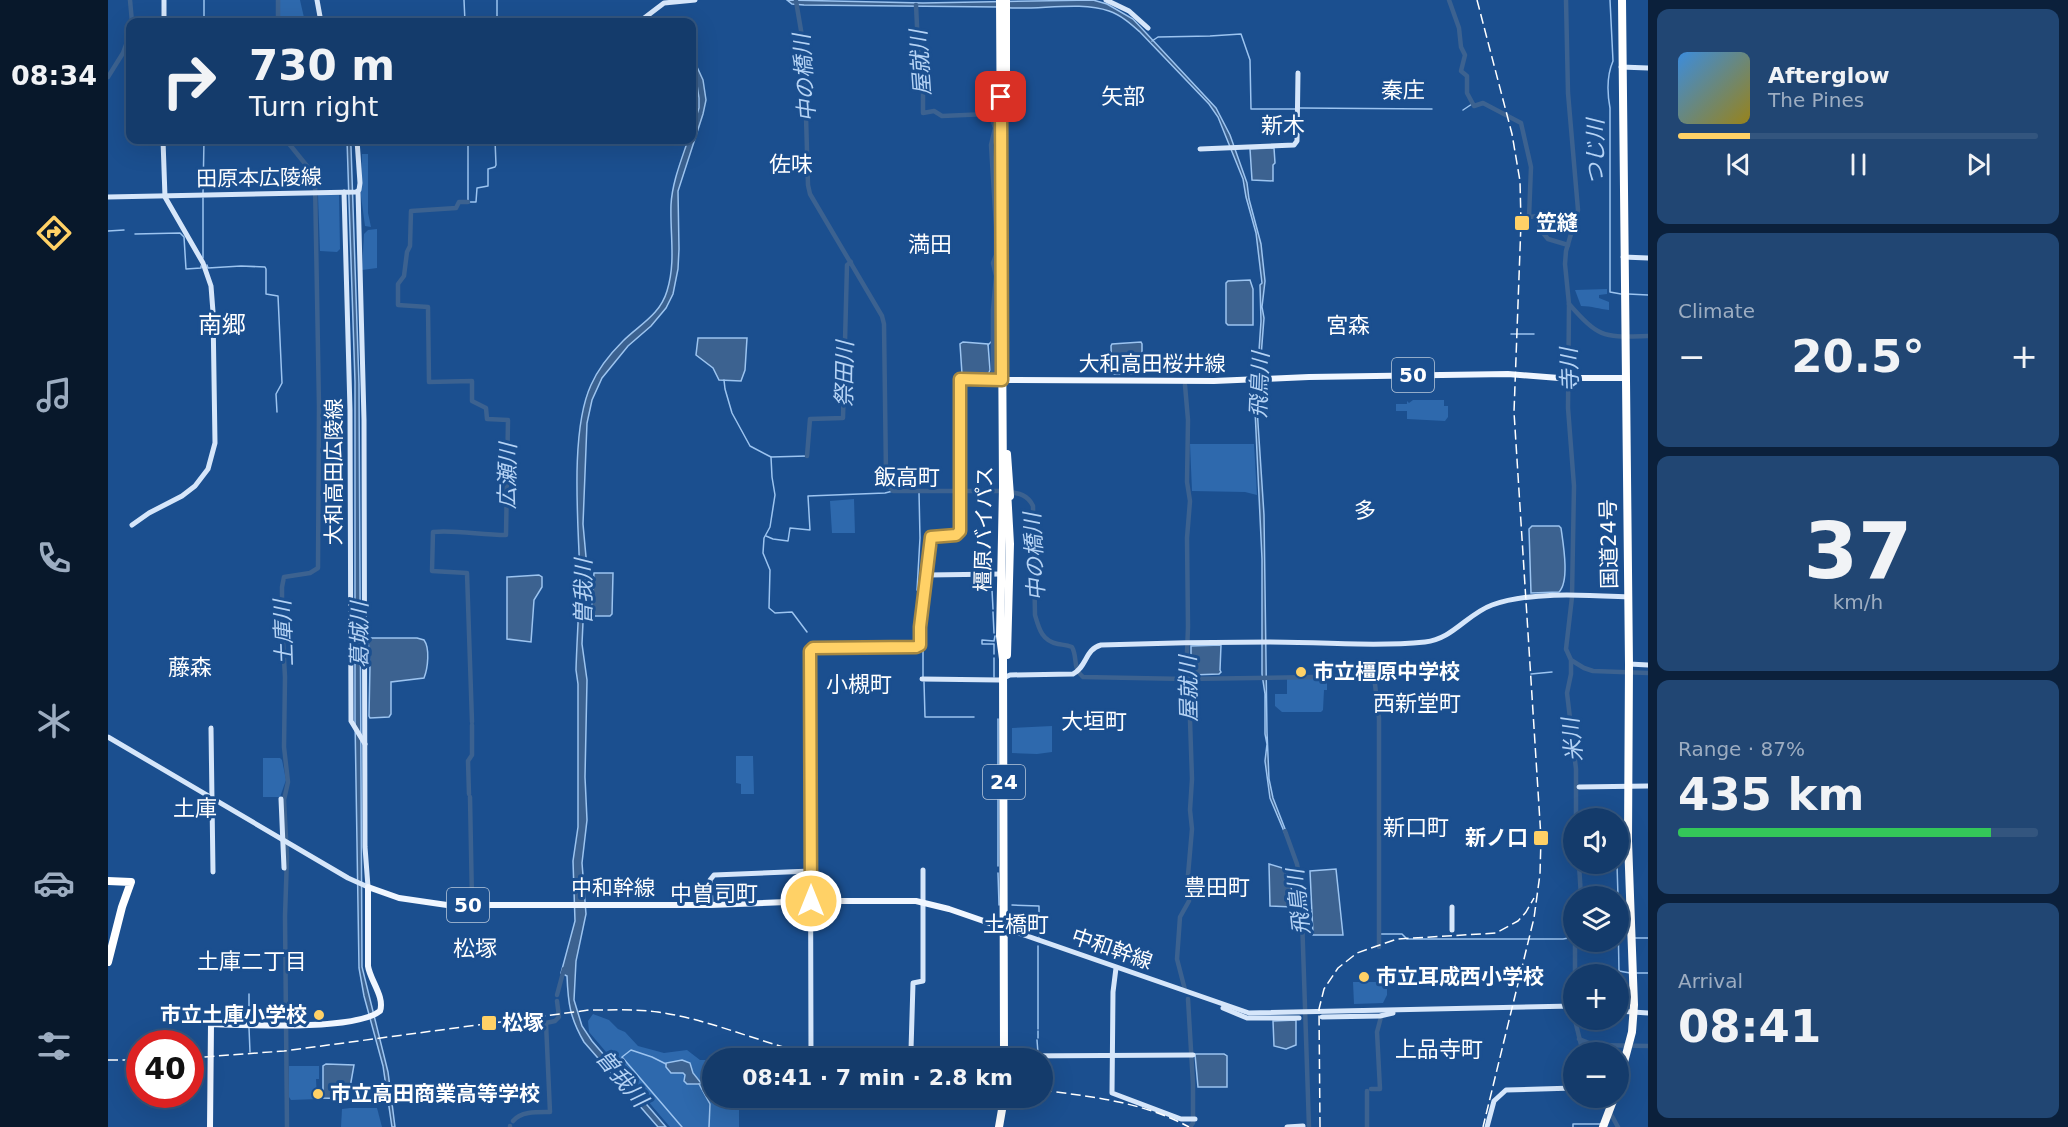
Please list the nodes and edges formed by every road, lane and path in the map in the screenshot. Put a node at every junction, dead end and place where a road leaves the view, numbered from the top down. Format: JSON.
{"nodes":[{"id":1,"x":164,"y":0,"type":"edge"},
{"id":2,"x":317,"y":0,"type":"edge"},
{"id":3,"x":695,"y":0,"type":"edge"},
{"id":4,"x":1003,"y":0,"type":"edge"},
{"id":5,"x":1106,"y":0,"type":"edge"},
{"id":6,"x":1622,"y":0,"type":"edge"},
{"id":7,"x":164,"y":18,"type":"edge"},
{"id":8,"x":320,"y":18,"type":"edge"},
{"id":9,"x":644,"y":18,"type":"edge"},
{"id":10,"x":1148,"y":28,"type":"dead end"},
{"id":11,"x":1622,"y":67,"type":"junction"},
{"id":12,"x":1648,"y":68,"type":"edge"},
{"id":13,"x":1298,"y":73,"type":"dead end"},
{"id":14,"x":163,"y":144,"type":"edge"},
{"id":15,"x":357,"y":144,"type":"edge"},
{"id":16,"x":1200,"y":149,"type":"dead end"},
{"id":17,"x":345,"y":192,"type":"junction"},
{"id":18,"x":357,"y":192,"type":"junction"},
{"id":19,"x":108,"y":197,"type":"edge"},
{"id":20,"x":165,"y":197,"type":"junction"},
{"id":21,"x":1623,"y":257,"type":"junction"},
{"id":22,"x":1648,"y":258,"type":"edge"},
{"id":23,"x":1625,"y":378,"type":"junction"},
{"id":24,"x":1004,"y":380,"type":"junction"},
{"id":25,"x":1004,"y":440,"type":"junction"},
{"id":26,"x":1005,"y":491,"type":"junction"},
{"id":27,"x":132,"y":525,"type":"dead end"},
{"id":28,"x":1000,"y":574,"type":"junction"},
{"id":29,"x":1010,"y":574,"type":"junction"},
{"id":30,"x":927,"y":575,"type":"junction"},
{"id":31,"x":1628,"y":597,"type":"junction"},
{"id":32,"x":1000,"y":636,"type":"junction"},
{"id":33,"x":1008,"y":641,"type":"junction"},
{"id":34,"x":1648,"y":664,"type":"edge"},
{"id":35,"x":1629,"y":665,"type":"junction"},
{"id":36,"x":1005,"y":677,"type":"junction"},
{"id":37,"x":922,"y":679,"type":"dead end"},
{"id":38,"x":211,"y":728,"type":"dead end"},
{"id":39,"x":108,"y":739,"type":"edge"},
{"id":40,"x":365,"y":744,"type":"junction"},
{"id":41,"x":1579,"y":786,"type":"dead end"},
{"id":42,"x":1628,"y":786,"type":"junction"},
{"id":43,"x":1648,"y":786,"type":"edge"},
{"id":44,"x":281,"y":799,"type":"dead end"},
{"id":45,"x":213,"y":800,"type":"junction"},
{"id":46,"x":286,"y":843,"type":"junction"},
{"id":47,"x":284,"y":868,"type":"dead end"},
{"id":48,"x":923,"y":870,"type":"dead end"},
{"id":49,"x":811,"y":871,"type":"junction"},
{"id":50,"x":213,"y":872,"type":"dead end"},
{"id":51,"x":108,"y":881,"type":"edge"},
{"id":52,"x":365,"y":888,"type":"junction"},
{"id":53,"x":811,"y":903,"type":"junction"},
{"id":54,"x":923,"y":904,"type":"junction"},
{"id":55,"x":711,"y":905,"type":"junction"},
{"id":56,"x":595,"y":906,"type":"junction"},
{"id":57,"x":1452,"y":907,"type":"dead end"},
{"id":58,"x":1006,"y":930,"type":"junction"},
{"id":59,"x":1452,"y":930,"type":"dead end"},
{"id":60,"x":108,"y":962,"type":"edge"},
{"id":61,"x":1116,"y":969,"type":"junction"},
{"id":62,"x":1563,"y":1007,"type":"edge"},
{"id":63,"x":1226,"y":1008,"type":"junction"},
{"id":64,"x":1393,"y":1012,"type":"junction"},
{"id":65,"x":1313,"y":1014,"type":"dead end"},
{"id":66,"x":1323,"y":1014,"type":"dead end"},
{"id":67,"x":1629,"y":1014,"type":"edge"},
{"id":68,"x":1633,"y":1014,"type":"junction"},
{"id":69,"x":1648,"y":1014,"type":"edge"},
{"id":70,"x":1629,"y":1045,"type":"edge"},
{"id":71,"x":812,"y":1048,"type":"edge"},
{"id":72,"x":911,"y":1048,"type":"edge"},
{"id":73,"x":1006,"y":1048,"type":"edge"},
{"id":74,"x":1193,"y":1055,"type":"dead end"},
{"id":75,"x":1112,"y":1056,"type":"junction"},
{"id":76,"x":1053,"y":1057,"type":"edge"},
{"id":77,"x":1563,"y":1088,"type":"edge"},
{"id":78,"x":1004,"y":1108,"type":"edge"},
{"id":79,"x":1610,"y":1108,"type":"edge"},
{"id":80,"x":1193,"y":1119,"type":"dead end"},
{"id":81,"x":1303,"y":1126,"type":"edge"},
{"id":82,"x":210,"y":1127,"type":"edge"},
{"id":83,"x":1001,"y":1127,"type":"edge"},
{"id":84,"x":1287,"y":1127,"type":"edge"},
{"id":85,"x":1487,"y":1127,"type":"edge"},
{"id":86,"x":1603,"y":1127,"type":"edge"}],
"edges":[{"from":1,"to":7,"type":"street"},
{"from":2,"to":8,"type":"street"},
{"from":3,"to":9,"type":"street"},
{"from":4,"to":24,"type":"highway","name":"橿原バイパス","number":"24"},
{"from":4,"to":25,"type":"highway"},
{"from":5,"to":10,"type":"street"},
{"from":6,"to":11,"type":"highway","name":"国道24号"},
{"from":11,"to":12,"type":"street"},
{"from":11,"to":21,"type":"highway","name":"国道24号"},
{"from":13,"to":16,"type":"street"},
{"from":14,"to":20,"type":"street"},
{"from":15,"to":18,"type":"street"},
{"from":17,"to":18,"type":"street","name":"田原本広陵線"},
{"from":17,"to":20,"type":"street","name":"田原本広陵線"},
{"from":17,"to":40,"type":"street","name":"大和高田広陵線"},
{"from":18,"to":40,"type":"street","name":"大和高田広陵線"},
{"from":19,"to":20,"type":"street","name":"田原本広陵線"},
{"from":20,"to":27,"type":"street"},
{"from":21,"to":22,"type":"street"},
{"from":21,"to":23,"type":"highway","name":"国道24号"},
{"from":23,"to":24,"type":"main road","name":"大和高田桜井線","number":"50"},
{"from":23,"to":31,"type":"highway","name":"国道24号"},
{"from":24,"to":26,"type":"highway","name":"橿原バイパス","number":"24"},
{"from":24,"to":26,"type":"highway","name":"橿原バイパス","number":"24"},
{"from":24,"to":30,"type":"street"},
{"from":25,"to":32,"type":"highway","number":"24"},
{"from":25,"to":33,"type":"highway","number":"24"},
{"from":26,"to":28,"type":"highway","name":"橿原バイパス","number":"24"},
{"from":26,"to":29,"type":"highway","name":"橿原バイパス","number":"24"},
{"from":28,"to":29,"type":"street"},
{"from":28,"to":30,"type":"street"},
{"from":28,"to":32,"type":"highway","name":"橿原バイパス","number":"24"},
{"from":29,"to":33,"type":"highway","name":"橿原バイパス","number":"24"},
{"from":30,"to":49,"type":"street"},
{"from":31,"to":35,"type":"highway","name":"国道24号"},
{"from":31,"to":36,"type":"street"},
{"from":32,"to":36,"type":"highway","name":"橿原バイパス","number":"24"},
{"from":33,"to":36,"type":"highway","name":"橿原バイパス","number":"24"},
{"from":34,"to":35,"type":"street"},
{"from":35,"to":42,"type":"highway","name":"国道24号"},
{"from":36,"to":37,"type":"street"},
{"from":36,"to":58,"type":"highway","name":"橿原バイパス","number":"24"},
{"from":38,"to":45,"type":"street"},
{"from":39,"to":45,"type":"street","name":"中和幹線"},
{"from":40,"to":52,"type":"street","name":"大和高田広陵線"},
{"from":41,"to":42,"type":"street"},
{"from":42,"to":43,"type":"street"},
{"from":42,"to":68,"type":"highway","name":"国道24号"},
{"from":44,"to":46,"type":"street"},
{"from":45,"to":46,"type":"street","name":"中和幹線"},
{"from":45,"to":50,"type":"street"},
{"from":46,"to":47,"type":"street"},
{"from":46,"to":52,"type":"street","name":"中和幹線"},
{"from":48,"to":54,"type":"street"},
{"from":49,"to":53,"type":"street"},
{"from":49,"to":55,"type":"street"},
{"from":51,"to":60,"type":"highway"},
{"from":52,"to":56,"type":"main road","name":"中和幹線","number":"50"},
{"from":52,"to":82,"type":"main road"},
{"from":53,"to":54,"type":"main road","name":"中和幹線","number":"50"},
{"from":53,"to":55,"type":"main road","name":"中和幹線","number":"50"},
{"from":53,"to":56,"type":"main road","name":"中和幹線","number":"50"},
{"from":53,"to":71,"type":"street"},
{"from":54,"to":58,"type":"main road","name":"中和幹線","number":"50"},
{"from":54,"to":72,"type":"street"},
{"from":55,"to":56,"type":"main road","name":"中和幹線","number":"50"},
{"from":57,"to":59,"type":"street"},
{"from":58,"to":61,"type":"street","name":"中和幹線"},
{"from":58,"to":73,"type":"highway","name":"橿原バイパス","number":"24"},
{"from":61,"to":63,"type":"street","name":"中和幹線"},
{"from":61,"to":75,"type":"street"},
{"from":62,"to":64,"type":"street","name":"中和幹線"},
{"from":63,"to":64,"type":"street","name":"中和幹線"},
{"from":63,"to":65,"type":"street"},
{"from":64,"to":66,"type":"street"},
{"from":67,"to":68,"type":"street"},
{"from":68,"to":69,"type":"street"},
{"from":68,"to":70,"type":"highway","name":"国道24号"},
{"from":74,"to":75,"type":"street"},
{"from":75,"to":76,"type":"street"},
{"from":75,"to":80,"type":"street"},
{"from":77,"to":85,"type":"street"},
{"from":78,"to":83,"type":"highway"},
{"from":79,"to":86,"type":"highway"},
{"from":81,"to":84,"type":"street"}]}
